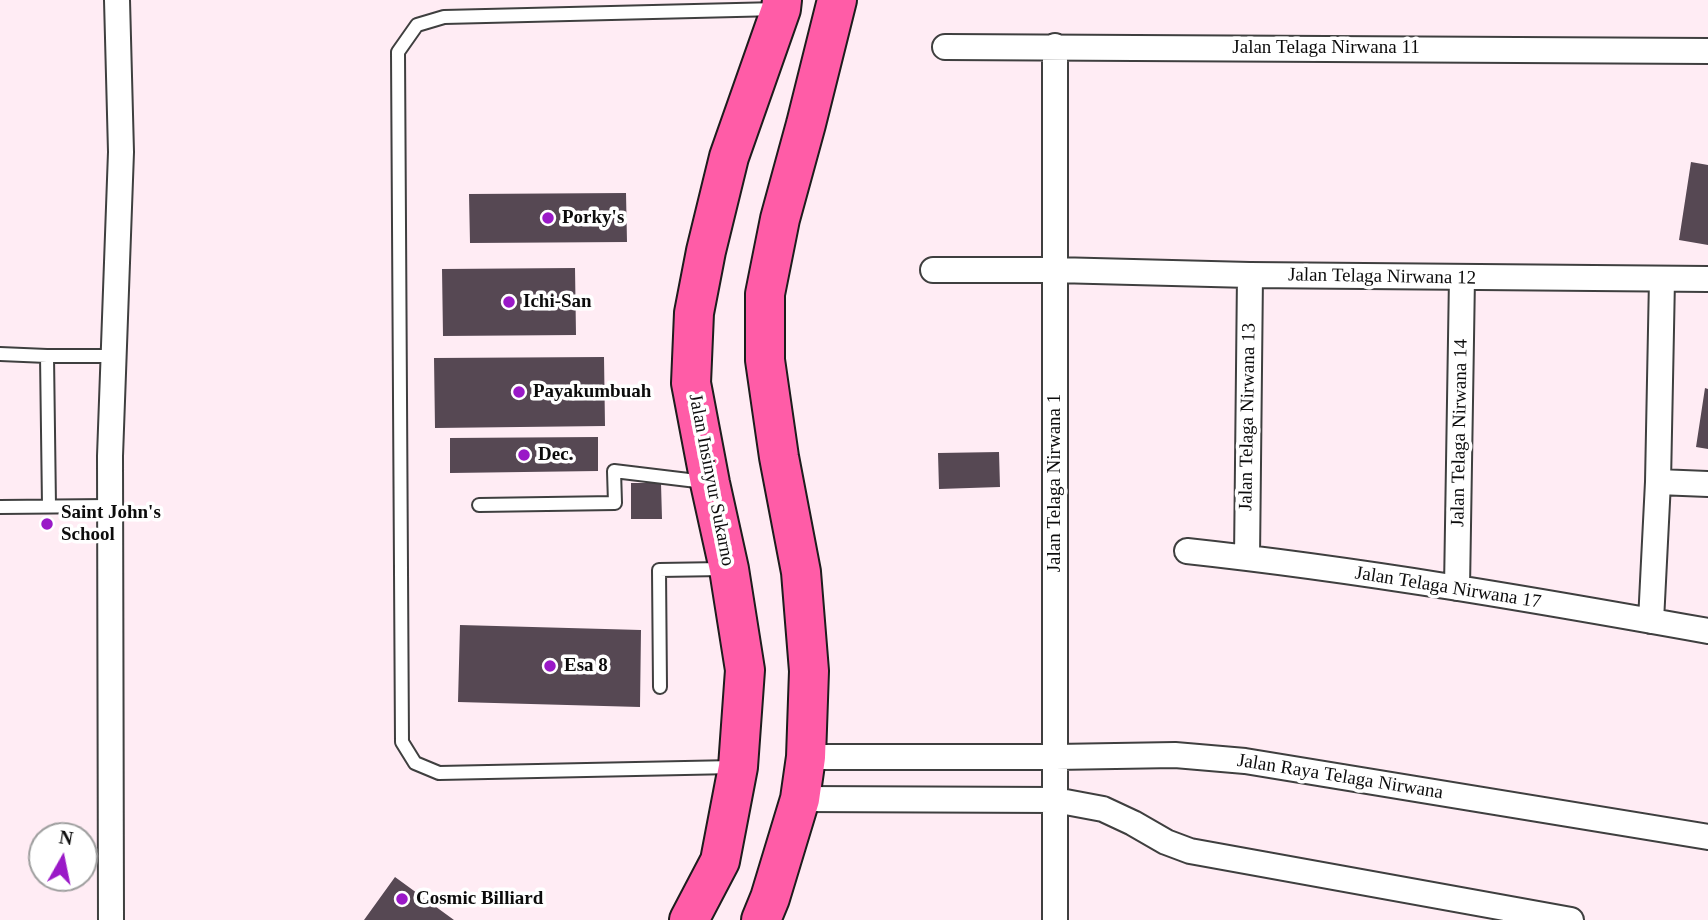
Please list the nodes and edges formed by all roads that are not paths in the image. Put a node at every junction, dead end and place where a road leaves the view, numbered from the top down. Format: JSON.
{"nodes":[{"id":1,"x":117,"y":0,"type":"edge"},
{"id":2,"x":837,"y":0,"type":"edge"},
{"id":3,"x":782,"y":4,"type":"edge"},
{"id":4,"x":1055,"y":46,"type":"junction"},
{"id":5,"x":945,"y":47,"type":"dead end"},
{"id":6,"x":1708,"y":51,"type":"edge"},
{"id":7,"x":933,"y":270,"type":"dead end"},
{"id":8,"x":1055,"y":270,"type":"junction"},
{"id":9,"x":1250,"y":275,"type":"junction"},
{"id":10,"x":1462,"y":277,"type":"junction"},
{"id":11,"x":1662,"y":279,"type":"junction"},
{"id":12,"x":1708,"y":279,"type":"edge"},
{"id":13,"x":0,"y":354,"type":"edge"},
{"id":14,"x":47,"y":356,"type":"junction"},
{"id":15,"x":113,"y":356,"type":"junction"},
{"id":16,"x":1658,"y":482,"type":"junction"},
{"id":17,"x":710,"y":483,"type":"junction"},
{"id":18,"x":1708,"y":484,"type":"edge"},
{"id":19,"x":480,"y":505,"type":"dead end"},
{"id":20,"x":49,"y":506,"type":"junction"},
{"id":21,"x":109,"y":506,"type":"junction"},
{"id":22,"x":0,"y":507,"type":"edge"},
{"id":23,"x":1187,"y":551,"type":"dead end"},
{"id":24,"x":1247,"y":558,"type":"junction"},
{"id":25,"x":729,"y":569,"type":"junction"},
{"id":26,"x":1457,"y":588,"type":"junction"},
{"id":27,"x":1651,"y":621,"type":"junction"},
{"id":28,"x":1708,"y":631,"type":"edge"},
{"id":29,"x":660,"y":687,"type":"dead end"},
{"id":30,"x":806,"y":757,"type":"junction"},
{"id":31,"x":1056,"y":757,"type":"junction"},
{"id":32,"x":738,"y":767,"type":"junction"},
{"id":33,"x":800,"y":799,"type":"junction"},
{"id":34,"x":1055,"y":800,"type":"junction"},
{"id":35,"x":1708,"y":837,"type":"edge"},
{"id":36,"x":111,"y":920,"type":"edge"},
{"id":37,"x":689,"y":920,"type":"edge"},
{"id":38,"x":761,"y":920,"type":"edge"},
{"id":39,"x":1055,"y":920,"type":"edge"},
{"id":40,"x":1571,"y":920,"type":"edge"}],
"edges":[{"from":1,"to":15,"type":"street"},
{"from":2,"to":30,"type":"main road"},
{"from":3,"to":17,"type":"main road","name":"Jalan Insinyur Sukarno"},
{"from":3,"to":32,"type":"lane"},
{"from":4,"to":5,"type":"street","name":"Jalan Telaga Nirwana 11"},
{"from":4,"to":6,"type":"street","name":"Jalan Telaga Nirwana 11"},
{"from":4,"to":8,"type":"street","name":"Jalan Telaga Nirwana 1"},
{"from":7,"to":8,"type":"street","name":"Jalan Telaga Nirwana 12"},
{"from":8,"to":9,"type":"street","name":"Jalan Telaga Nirwana 12"},
{"from":8,"to":31,"type":"street","name":"Jalan Telaga Nirwana 1"},
{"from":9,"to":10,"type":"street","name":"Jalan Telaga Nirwana 12"},
{"from":9,"to":24,"type":"street","name":"Jalan Telaga Nirwana 13"},
{"from":10,"to":11,"type":"street","name":"Jalan Telaga Nirwana 12"},
{"from":10,"to":26,"type":"street","name":"Jalan Telaga Nirwana 14"},
{"from":11,"to":12,"type":"street","name":"Jalan Telaga Nirwana 12"},
{"from":11,"to":16,"type":"street"},
{"from":13,"to":14,"type":"lane"},
{"from":14,"to":15,"type":"lane"},
{"from":14,"to":20,"type":"lane"},
{"from":15,"to":21,"type":"street"},
{"from":16,"to":18,"type":"street"},
{"from":16,"to":27,"type":"street"},
{"from":17,"to":19,"type":"lane"},
{"from":17,"to":25,"type":"main road","name":"Jalan Insinyur Sukarno"},
{"from":20,"to":21,"type":"lane"},
{"from":20,"to":22,"type":"lane"},
{"from":21,"to":36,"type":"street"},
{"from":23,"to":24,"type":"street","name":"Jalan Telaga Nirwana 17"},
{"from":24,"to":26,"type":"street","name":"Jalan Telaga Nirwana 17"},
{"from":25,"to":29,"type":"lane"},
{"from":25,"to":32,"type":"main road","name":"Jalan Insinyur Sukarno"},
{"from":26,"to":27,"type":"street","name":"Jalan Telaga Nirwana 17"},
{"from":27,"to":28,"type":"street","name":"Jalan Telaga Nirwana 17"},
{"from":30,"to":31,"type":"street","name":"Jalan Raya Telaga Nirwana"},
{"from":30,"to":33,"type":"main road"},
{"from":31,"to":34,"type":"street","name":"Jalan Telaga Nirwana 1"},
{"from":31,"to":35,"type":"street","name":"Jalan Raya Telaga Nirwana"},
{"from":32,"to":37,"type":"main road","name":"Jalan Insinyur Sukarno"},
{"from":33,"to":34,"type":"street"},
{"from":33,"to":38,"type":"main road"},
{"from":34,"to":39,"type":"street","name":"Jalan Telaga Nirwana 1"},
{"from":34,"to":40,"type":"street"}]}
